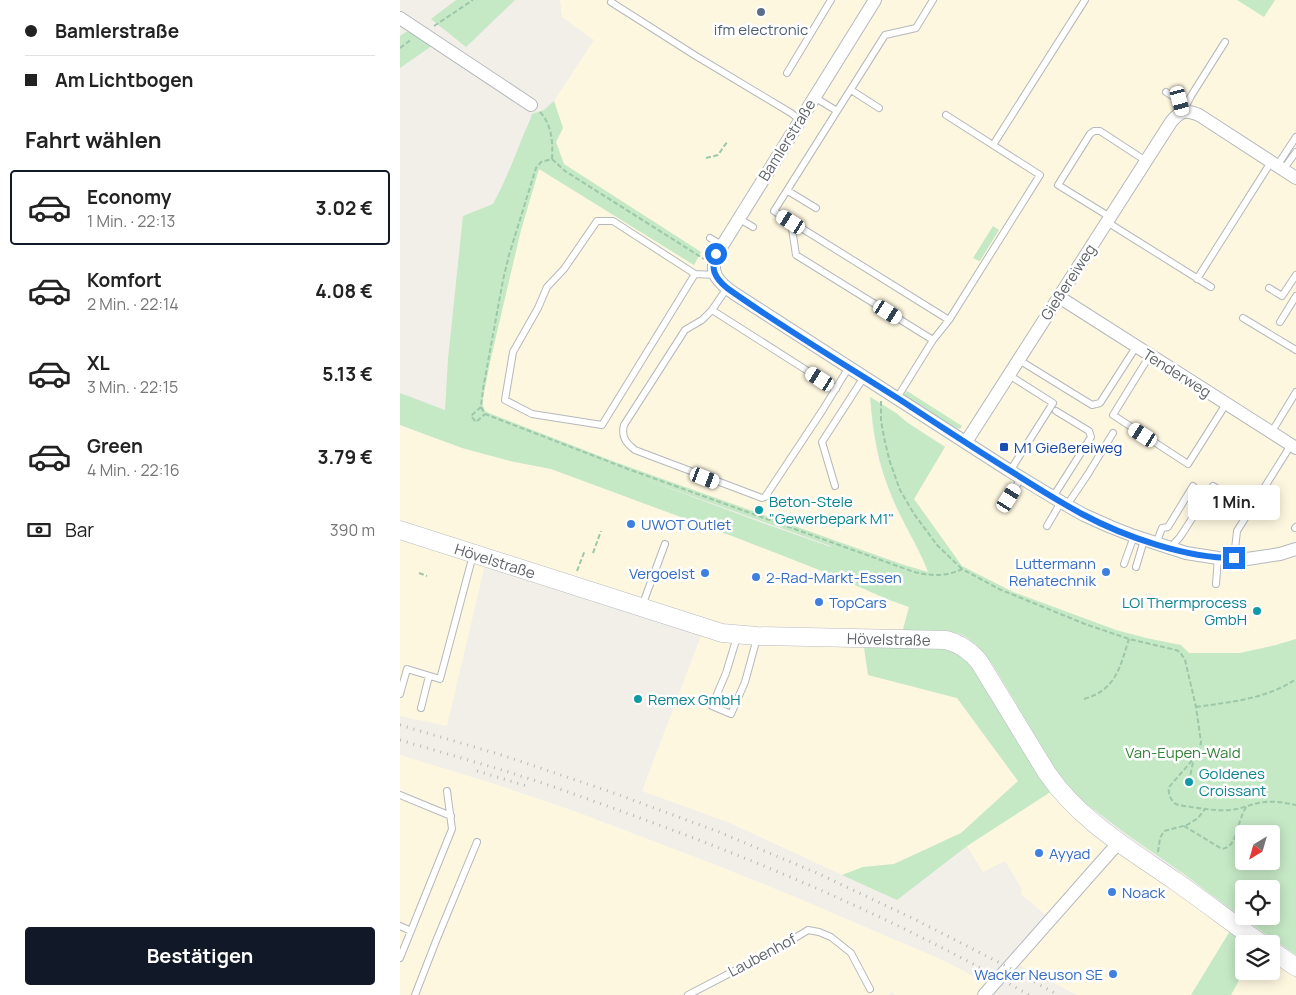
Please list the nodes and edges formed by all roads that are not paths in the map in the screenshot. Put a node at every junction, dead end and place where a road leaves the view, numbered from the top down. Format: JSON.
{"nodes":[{"id":1,"x":831,"y":0,"type":"edge"},
{"id":2,"x":875,"y":0,"type":"edge"},
{"id":3,"x":934,"y":0,"type":"edge"},
{"id":4,"x":1085,"y":0,"type":"edge"},
{"id":5,"x":611,"y":2,"type":"dead end"},
{"id":6,"x":400,"y":18,"type":"edge"},
{"id":7,"x":1225,"y":42,"type":"dead end"},
{"id":8,"x":787,"y":73,"type":"dead end"},
{"id":9,"x":851,"y":90,"type":"junction"},
{"id":10,"x":1166,"y":92,"type":"dead end"},
{"id":11,"x":814,"y":97,"type":"junction"},
{"id":12,"x":531,"y":105,"type":"road end"},
{"id":13,"x":879,"y":108,"type":"dead end"},
{"id":14,"x":837,"y":111,"type":"junction"},
{"id":15,"x":1183,"y":112,"type":"junction"},
{"id":16,"x":946,"y":114,"type":"dead end"},
{"id":17,"x":800,"y":120,"type":"junction"},
{"id":18,"x":1296,"y":137,"type":"edge"},
{"id":19,"x":993,"y":144,"type":"junction"},
{"id":20,"x":1296,"y":152,"type":"edge"},
{"id":21,"x":1146,"y":161,"type":"junction"},
{"id":22,"x":1277,"y":166,"type":"junction"},
{"id":23,"x":1296,"y":178,"type":"edge"},
{"id":24,"x":788,"y":191,"type":"junction"},
{"id":25,"x":816,"y":208,"type":"dead end"},
{"id":26,"x":738,"y":218,"type":"junction"},
{"id":27,"x":1108,"y":220,"type":"junction"},
{"id":28,"x":791,"y":222,"type":"junction"},
{"id":29,"x":753,"y":227,"type":"dead end"},
{"id":30,"x":710,"y":238,"type":"dead end"},
{"id":31,"x":722,"y":245,"type":"junction"},
{"id":32,"x":696,"y":274,"type":"junction"},
{"id":33,"x":1296,"y":274,"type":"edge"},
{"id":34,"x":719,"y":277,"type":"junction"},
{"id":35,"x":1197,"y":279,"type":"junction"},
{"id":36,"x":1211,"y":287,"type":"dead end"},
{"id":37,"x":1269,"y":288,"type":"dead end"},
{"id":38,"x":1296,"y":296,"type":"edge"},
{"id":39,"x":1058,"y":297,"type":"junction"},
{"id":40,"x":712,"y":310,"type":"junction"},
{"id":41,"x":1243,"y":318,"type":"dead end"},
{"id":42,"x":949,"y":320,"type":"junction"},
{"id":43,"x":1280,"y":322,"type":"dead end"},
{"id":44,"x":933,"y":340,"type":"junction"},
{"id":45,"x":1136,"y":346,"type":"junction"},
{"id":46,"x":1296,"y":350,"type":"edge"},
{"id":47,"x":1150,"y":355,"type":"junction"},
{"id":48,"x":1019,"y":360,"type":"junction"},
{"id":49,"x":849,"y":368,"type":"junction"},
{"id":50,"x":1009,"y":375,"type":"junction"},
{"id":51,"x":864,"y":377,"type":"junction"},
{"id":52,"x":836,"y":389,"type":"junction"},
{"id":53,"x":1296,"y":392,"type":"edge"},
{"id":54,"x":897,"y":398,"type":"junction"},
{"id":55,"x":1226,"y":404,"type":"junction"},
{"id":56,"x":1056,"y":411,"type":"dead end"},
{"id":57,"x":1113,"y":432,"type":"dead end"},
{"id":58,"x":1271,"y":432,"type":"junction"},
{"id":59,"x":966,"y":442,"type":"junction"},
{"id":60,"x":1294,"y":447,"type":"edge"},
{"id":61,"x":1010,"y":471,"type":"junction"},
{"id":62,"x":1021,"y":478,"type":"junction"},
{"id":63,"x":835,"y":486,"type":"dead end"},
{"id":64,"x":1193,"y":486,"type":"dead end"},
{"id":65,"x":1009,"y":498,"type":"dead end"},
{"id":66,"x":1060,"y":502,"type":"junction"},
{"id":67,"x":1244,"y":505,"type":"dead end"},
{"id":68,"x":1047,"y":526,"type":"dead end"},
{"id":69,"x":400,"y":530,"type":"edge"},
{"id":70,"x":1145,"y":540,"type":"junction"},
{"id":71,"x":665,"y":544,"type":"dead end"},
{"id":72,"x":1170,"y":548,"type":"junction"},
{"id":73,"x":1296,"y":549,"type":"edge"},
{"id":74,"x":473,"y":554,"type":"junction"},
{"id":75,"x":1218,"y":558,"type":"junction"},
{"id":76,"x":1234,"y":558,"type":"junction"},
{"id":77,"x":1124,"y":564,"type":"dead end"},
{"id":78,"x":1136,"y":567,"type":"dead end"},
{"id":79,"x":1216,"y":584,"type":"dead end"},
{"id":80,"x":641,"y":607,"type":"junction"},
{"id":81,"x":737,"y":635,"type":"junction"},
{"id":82,"x":757,"y":636,"type":"junction"},
{"id":83,"x":429,"y":676,"type":"junction"},
{"id":84,"x":400,"y":694,"type":"edge"},
{"id":85,"x":421,"y":708,"type":"dead end"},
{"id":86,"x":447,"y":791,"type":"dead end"},
{"id":87,"x":400,"y":795,"type":"edge"},
{"id":88,"x":451,"y":816,"type":"junction"},
{"id":89,"x":477,"y":842,"type":"dead end"},
{"id":90,"x":1119,"y":842,"type":"junction"},
{"id":91,"x":400,"y":926,"type":"edge"},
{"id":92,"x":411,"y":930,"type":"junction"},
{"id":93,"x":1249,"y":935,"type":"edge"},
{"id":94,"x":1280,"y":956,"type":"edge"},
{"id":95,"x":400,"y":958,"type":"edge"},
{"id":96,"x":1296,"y":967,"type":"edge"},
{"id":97,"x":870,"y":989,"type":"dead end"},
{"id":98,"x":415,"y":995,"type":"edge"},
{"id":99,"x":688,"y":995,"type":"edge"},
{"id":100,"x":984,"y":995,"type":"edge"}],
"edges":[{"from":1,"to":8,"type":"lane"},
{"from":2,"to":11,"type":"street","name":"Bamlerstraße"},
{"from":3,"to":9,"type":"lane"},
{"from":4,"to":19,"type":"lane"},
{"from":5,"to":17,"type":"lane"},
{"from":6,"to":12,"type":"street"},
{"from":7,"to":15,"type":"lane"},
{"from":9,"to":13,"type":"lane"},
{"from":9,"to":14,"type":"lane"},
{"from":10,"to":15,"type":"lane"},
{"from":11,"to":14,"type":"lane"},
{"from":11,"to":17,"type":"street","name":"Bamlerstraße"},
{"from":14,"to":24,"type":"lane"},
{"from":15,"to":21,"type":"street","name":"Gießereiweg"},
{"from":15,"to":22,"type":"street"},
{"from":16,"to":19,"type":"lane"},
{"from":17,"to":26,"type":"street","name":"Bamlerstraße"},
{"from":18,"to":22,"type":"lane"},
{"from":19,"to":42,"type":"lane"},
{"from":20,"to":22,"type":"lane"},
{"from":21,"to":27,"type":"street","name":"Gießereiweg"},
{"from":21,"to":27,"type":"lane"},
{"from":22,"to":23,"type":"street"},
{"from":22,"to":35,"type":"lane"},
{"from":24,"to":25,"type":"lane"},
{"from":24,"to":28,"type":"lane"},
{"from":26,"to":29,"type":"lane"},
{"from":26,"to":31,"type":"street","name":"Bamlerstraße"},
{"from":27,"to":35,"type":"lane"},
{"from":27,"to":39,"type":"street","name":"Gießereiweg"},
{"from":28,"to":42,"type":"lane"},
{"from":28,"to":44,"type":"lane"},
{"from":30,"to":31,"type":"lane"},
{"from":31,"to":34,"type":"street","name":"Bamlerstraße"},
{"from":32,"to":32,"type":"lane"},
{"from":32,"to":34,"type":"lane"},
{"from":33,"to":37,"type":"lane"},
{"from":34,"to":40,"type":"lane"},
{"from":34,"to":49,"type":"street"},
{"from":35,"to":36,"type":"lane"},
{"from":38,"to":43,"type":"lane"},
{"from":39,"to":45,"type":"street","name":"Tenderweg"},
{"from":39,"to":48,"type":"street","name":"Gießereiweg"},
{"from":40,"to":52,"type":"lane"},
{"from":40,"to":52,"type":"lane"},
{"from":41,"to":46,"type":"lane"},
{"from":42,"to":44,"type":"lane"},
{"from":44,"to":54,"type":"lane"},
{"from":45,"to":47,"type":"street","name":"Tenderweg"},
{"from":45,"to":48,"type":"lane"},
{"from":47,"to":55,"type":"street","name":"Tenderweg"},
{"from":47,"to":55,"type":"lane"},
{"from":48,"to":50,"type":"street","name":"Gießereiweg"},
{"from":49,"to":51,"type":"street"},
{"from":49,"to":52,"type":"lane"},
{"from":50,"to":59,"type":"street","name":"Gießereiweg"},
{"from":50,"to":61,"type":"lane"},
{"from":51,"to":54,"type":"street"},
{"from":51,"to":63,"type":"lane"},
{"from":53,"to":58,"type":"lane"},
{"from":54,"to":59,"type":"street"},
{"from":55,"to":58,"type":"street","name":"Tenderweg"},
{"from":56,"to":66,"type":"lane"},
{"from":57,"to":66,"type":"lane"},
{"from":58,"to":60,"type":"street","name":"Tenderweg"},
{"from":59,"to":61,"type":"street"},
{"from":60,"to":76,"type":"lane"},
{"from":61,"to":62,"type":"street"},
{"from":62,"to":65,"type":"lane"},
{"from":62,"to":66,"type":"street"},
{"from":64,"to":70,"type":"lane"},
{"from":66,"to":68,"type":"lane"},
{"from":66,"to":70,"type":"street"},
{"from":67,"to":72,"type":"lane"},
{"from":69,"to":74,"type":"main road","name":"Hövelstraße"},
{"from":70,"to":72,"type":"street"},
{"from":70,"to":77,"type":"lane"},
{"from":70,"to":78,"type":"lane"},
{"from":71,"to":80,"type":"lane"},
{"from":72,"to":75,"type":"street"},
{"from":73,"to":76,"type":"street"},
{"from":74,"to":80,"type":"main road","name":"Hövelstraße"},
{"from":74,"to":83,"type":"lane"},
{"from":75,"to":76,"type":"street"},
{"from":75,"to":79,"type":"lane"},
{"from":80,"to":81,"type":"main road","name":"Hövelstraße"},
{"from":81,"to":82,"type":"main road","name":"Hövelstraße"},
{"from":81,"to":82,"type":"lane"},
{"from":82,"to":90,"type":"main road","name":"Hövelstraße"},
{"from":83,"to":84,"type":"lane"},
{"from":83,"to":85,"type":"lane"},
{"from":86,"to":88,"type":"lane"},
{"from":87,"to":88,"type":"lane"},
{"from":88,"to":92,"type":"lane"},
{"from":89,"to":98,"type":"lane"},
{"from":90,"to":93,"type":"main road","name":"Hövelstraße"},
{"from":90,"to":100,"type":"street"},
{"from":91,"to":92,"type":"lane"},
{"from":92,"to":95,"type":"lane"},
{"from":94,"to":96,"type":"main road"},
{"from":97,"to":99,"type":"lane","name":"Laubenhof"}]}
